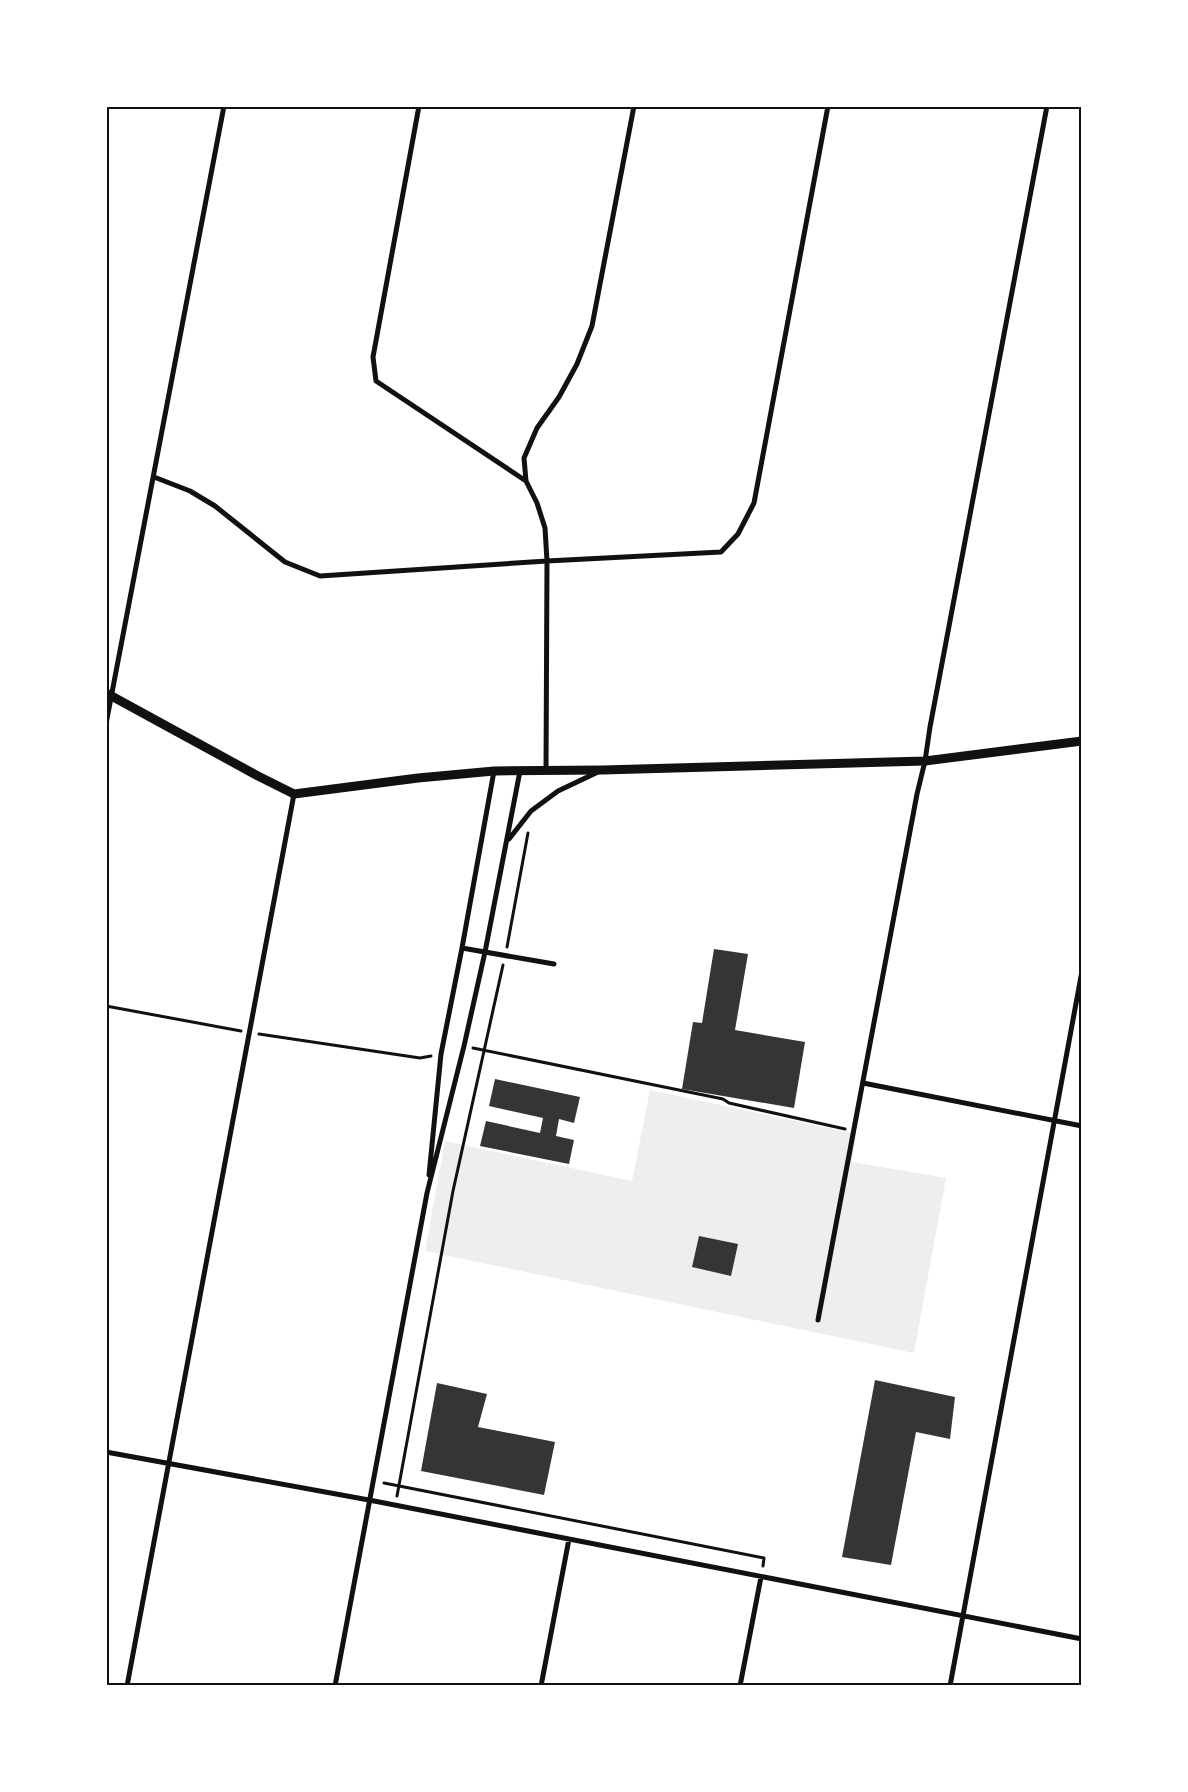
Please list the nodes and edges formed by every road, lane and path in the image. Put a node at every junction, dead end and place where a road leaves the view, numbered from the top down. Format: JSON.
{"nodes":[{"id":1,"x":224,"y":106,"type":"edge"},
{"id":2,"x":419,"y":106,"type":"edge"},
{"id":3,"x":634,"y":106,"type":"edge"},
{"id":4,"x":828,"y":106,"type":"edge"},
{"id":5,"x":1047,"y":106,"type":"edge"},
{"id":6,"x":154,"y":477,"type":"junction"},
{"id":7,"x":526,"y":481,"type":"junction"},
{"id":8,"x":547,"y":561,"type":"junction"},
{"id":9,"x":109,"y":695,"type":"edge"},
{"id":10,"x":106,"y":724,"type":"edge"},
{"id":11,"x":1082,"y":741,"type":"edge"},
{"id":12,"x":926,"y":762,"type":"junction"},
{"id":13,"x":494,"y":770,"type":"junction"},
{"id":14,"x":603,"y":770,"type":"junction"},
{"id":15,"x":520,"y":771,"type":"junction"},
{"id":16,"x":546,"y":771,"type":"junction"},
{"id":17,"x":294,"y":794,"type":"junction"},
{"id":18,"x":531,"y":811,"type":"junction"},
{"id":19,"x":507,"y":842,"type":"junction"},
{"id":20,"x":462,"y":948,"type":"junction"},
{"id":21,"x":485,"y":952,"type":"junction"},
{"id":22,"x":505,"y":955,"type":"junction"},
{"id":23,"x":554,"y":964,"type":"dead end"},
{"id":24,"x":1082,"y":971,"type":"edge"},
{"id":25,"x":106,"y":1006,"type":"edge"},
{"id":26,"x":249,"y":1033,"type":"junction"},
{"id":27,"x":464,"y":1046,"type":"junction"},
{"id":28,"x":484,"y":1050,"type":"junction"},
{"id":29,"x":441,"y":1054,"type":"junction"},
{"id":30,"x":863,"y":1083,"type":"junction"},
{"id":31,"x":1054,"y":1120,"type":"junction"},
{"id":32,"x":1082,"y":1126,"type":"edge"},
{"id":33,"x":854,"y":1131,"type":"junction"},
{"id":34,"x":427,"y":1193,"type":"junction"},
{"id":35,"x":818,"y":1320,"type":"dead end"},
{"id":36,"x":106,"y":1452,"type":"edge"},
{"id":37,"x":169,"y":1464,"type":"junction"},
{"id":38,"x":373,"y":1481,"type":"junction"},
{"id":39,"x":399,"y":1486,"type":"junction"},
{"id":40,"x":369,"y":1500,"type":"junction"},
{"id":41,"x":396,"y":1506,"type":"junction"},
{"id":42,"x":569,"y":1539,"type":"junction"},
{"id":43,"x":762,"y":1577,"type":"junction"},
{"id":44,"x":963,"y":1616,"type":"junction"},
{"id":45,"x":1082,"y":1639,"type":"edge"},
{"id":46,"x":127,"y":1686,"type":"edge"},
{"id":47,"x":335,"y":1686,"type":"edge"},
{"id":48,"x":541,"y":1686,"type":"edge"},
{"id":49,"x":740,"y":1686,"type":"edge"},
{"id":50,"x":950,"y":1686,"type":"edge"}],
"edges":[{"from":1,"to":6,"type":"street"},
{"from":2,"to":7,"type":"street"},
{"from":3,"to":7,"type":"street"},
{"from":4,"to":8,"type":"street"},
{"from":5,"to":12,"type":"street"},
{"from":6,"to":8,"type":"street"},
{"from":6,"to":9,"type":"street"},
{"from":7,"to":8,"type":"street"},
{"from":8,"to":16,"type":"street"},
{"from":9,"to":10,"type":"street"},
{"from":9,"to":17,"type":"street"},
{"from":11,"to":12,"type":"street"},
{"from":12,"to":14,"type":"street"},
{"from":12,"to":30,"type":"street"},
{"from":13,"to":15,"type":"street"},
{"from":13,"to":17,"type":"street"},
{"from":13,"to":20,"type":"street"},
{"from":14,"to":16,"type":"street"},
{"from":14,"to":18,"type":"street"},
{"from":15,"to":16,"type":"street"},
{"from":15,"to":19,"type":"street"},
{"from":17,"to":26,"type":"street"},
{"from":18,"to":19,"type":"street"},
{"from":18,"to":22,"type":"path"},
{"from":19,"to":21,"type":"street"},
{"from":20,"to":21,"type":"street"},
{"from":20,"to":29,"type":"street"},
{"from":21,"to":22,"type":"street"},
{"from":21,"to":27,"type":"street"},
{"from":22,"to":23,"type":"street"},
{"from":22,"to":28,"type":"path"},
{"from":24,"to":31,"type":"street"},
{"from":25,"to":26,"type":"path"},
{"from":26,"to":29,"type":"path"},
{"from":26,"to":37,"type":"street"},
{"from":27,"to":28,"type":"path"},
{"from":27,"to":34,"type":"street"},
{"from":28,"to":33,"type":"path"},
{"from":28,"to":39,"type":"path"},
{"from":29,"to":34,"type":"street"},
{"from":30,"to":31,"type":"street"},
{"from":30,"to":33,"type":"street"},
{"from":31,"to":32,"type":"street"},
{"from":31,"to":44,"type":"street"},
{"from":33,"to":35,"type":"street"},
{"from":34,"to":38,"type":"street"},
{"from":36,"to":37,"type":"street"},
{"from":37,"to":40,"type":"street"},
{"from":37,"to":46,"type":"street"},
{"from":38,"to":39,"type":"path"},
{"from":38,"to":40,"type":"street"},
{"from":39,"to":41,"type":"path"},
{"from":39,"to":43,"type":"path"},
{"from":40,"to":41,"type":"street"},
{"from":40,"to":47,"type":"street"},
{"from":41,"to":42,"type":"street"},
{"from":42,"to":43,"type":"street"},
{"from":42,"to":48,"type":"street"},
{"from":43,"to":44,"type":"street"},
{"from":43,"to":49,"type":"street"},
{"from":44,"to":45,"type":"street"},
{"from":44,"to":50,"type":"street"}]}
